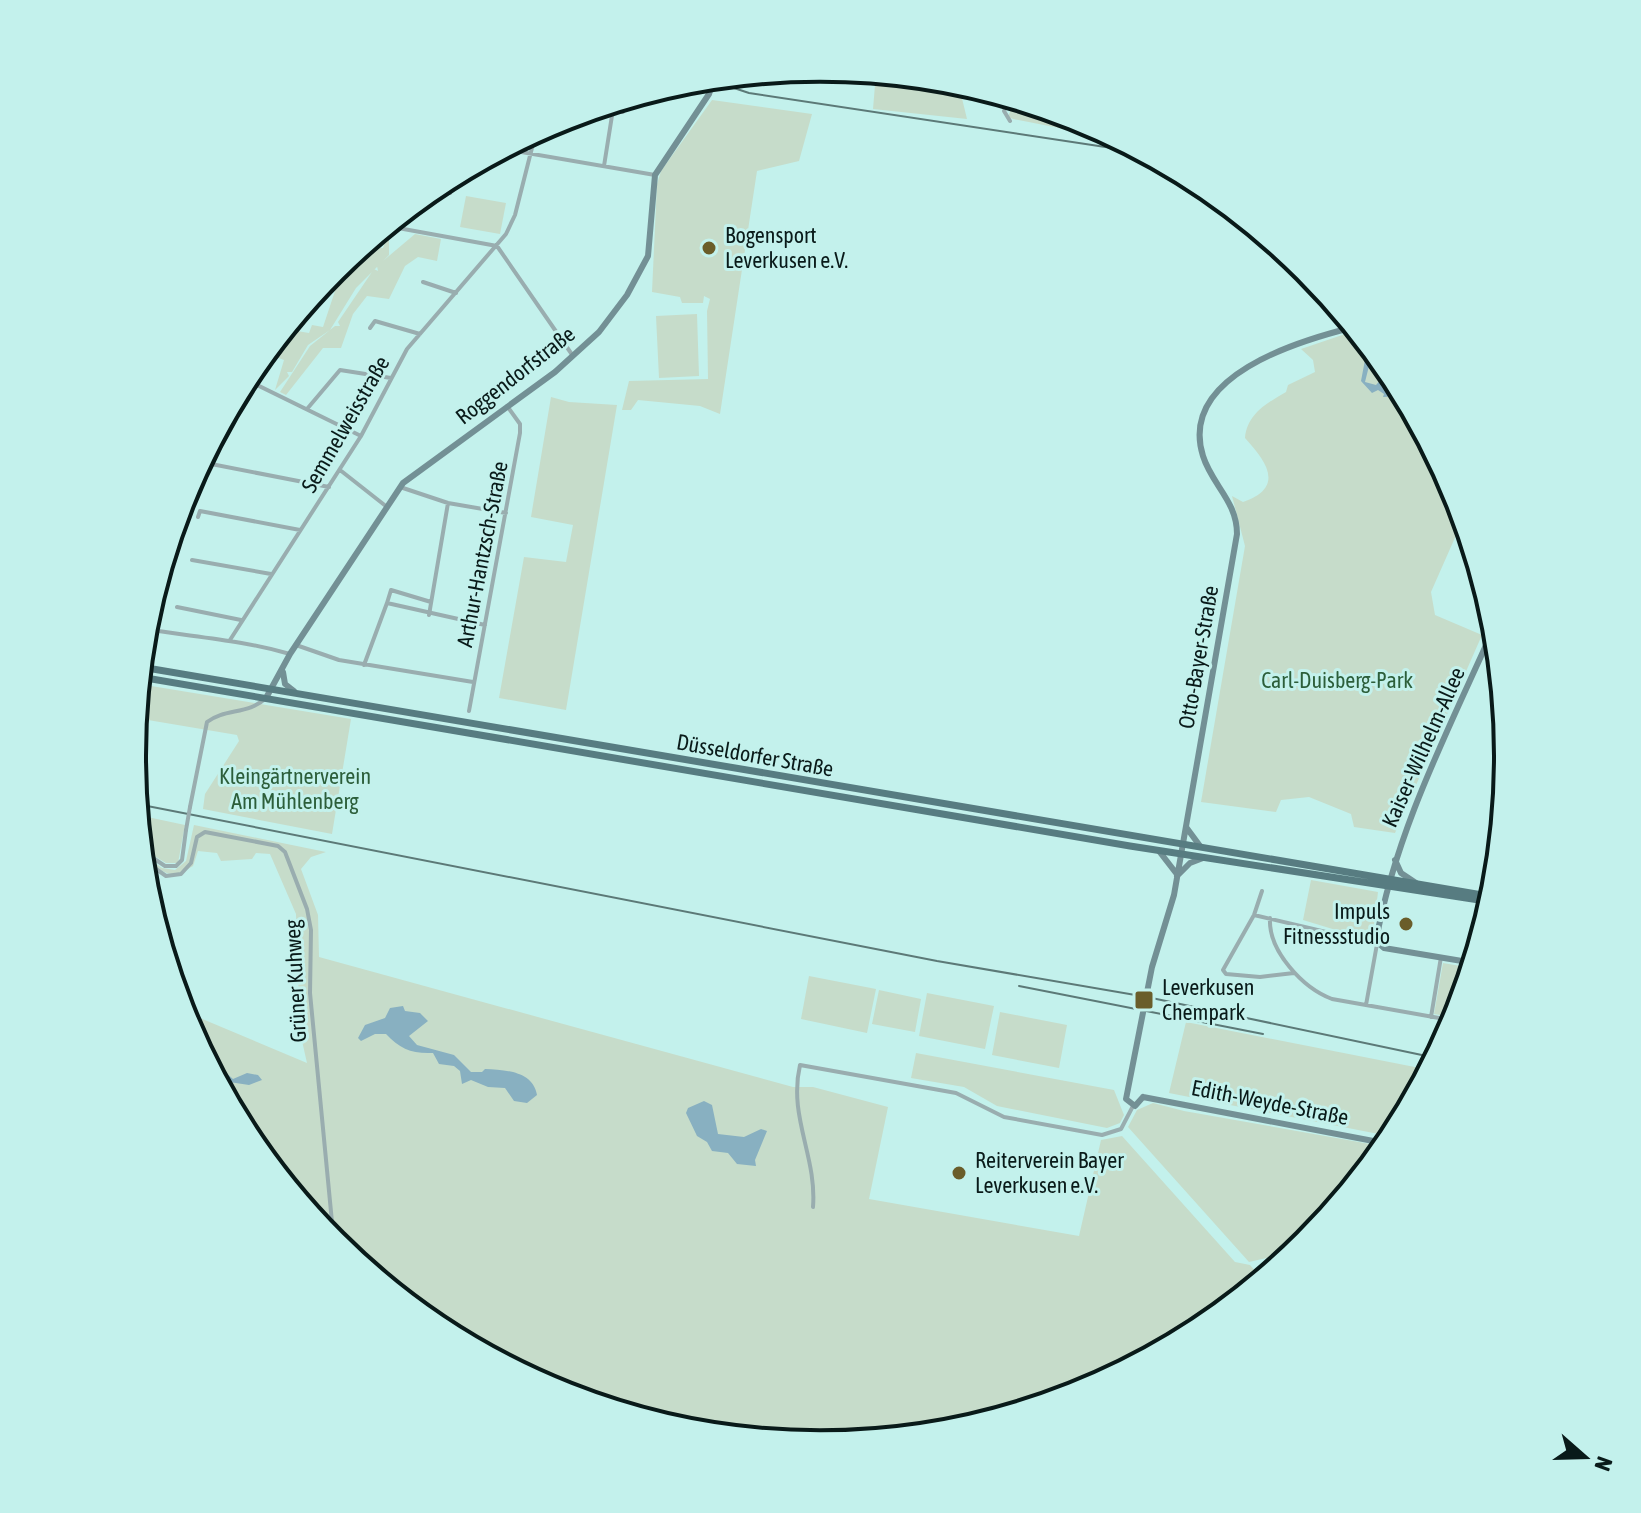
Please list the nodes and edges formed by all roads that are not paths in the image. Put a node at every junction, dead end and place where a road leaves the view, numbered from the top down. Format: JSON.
{"nodes":[{"id":1,"x":710,"y":92,"type":"edge"},
{"id":2,"x":1005,"y":108,"type":"edge"},
{"id":3,"x":612,"y":115,"type":"edge"},
{"id":4,"x":1010,"y":121,"type":"dead end"},
{"id":5,"x":533,"y":147,"type":"edge"},
{"id":6,"x":523,"y":152,"type":"edge"},
{"id":7,"x":532,"y":153,"type":"junction"},
{"id":8,"x":604,"y":166,"type":"junction"},
{"id":9,"x":655,"y":175,"type":"junction"},
{"id":10,"x":401,"y":228,"type":"edge"},
{"id":11,"x":497,"y":246,"type":"junction"},
{"id":12,"x":423,"y":282,"type":"dead end"},
{"id":13,"x":456,"y":293,"type":"junction"},
{"id":14,"x":370,"y":328,"type":"dead end"},
{"id":15,"x":1344,"y":331,"type":"edge"},
{"id":16,"x":420,"y":334,"type":"junction"},
{"id":17,"x":573,"y":356,"type":"junction"},
{"id":18,"x":391,"y":378,"type":"junction"},
{"id":19,"x":258,"y":385,"type":"edge"},
{"id":20,"x":507,"y":406,"type":"junction"},
{"id":21,"x":307,"y":409,"type":"junction"},
{"id":22,"x":361,"y":436,"type":"junction"},
{"id":23,"x":213,"y":464,"type":"edge"},
{"id":24,"x":340,"y":470,"type":"junction"},
{"id":25,"x":329,"y":487,"type":"junction"},
{"id":26,"x":400,"y":487,"type":"junction"},
{"id":27,"x":448,"y":503,"type":"junction"},
{"id":28,"x":387,"y":507,"type":"junction"},
{"id":29,"x":506,"y":513,"type":"junction"},
{"id":30,"x":198,"y":517,"type":"dead end"},
{"id":31,"x":300,"y":530,"type":"junction"},
{"id":32,"x":192,"y":560,"type":"dead end"},
{"id":33,"x":271,"y":574,"type":"junction"},
{"id":34,"x":431,"y":602,"type":"junction"},
{"id":35,"x":387,"y":603,"type":"junction"},
{"id":36,"x":177,"y":607,"type":"dead end"},
{"id":37,"x":429,"y":615,"type":"junction"},
{"id":38,"x":241,"y":620,"type":"junction"},
{"id":39,"x":485,"y":625,"type":"junction"},
{"id":40,"x":158,"y":631,"type":"edge"},
{"id":41,"x":230,"y":640,"type":"junction"},
{"id":42,"x":296,"y":645,"type":"junction"},
{"id":43,"x":1486,"y":647,"type":"edge"},
{"id":44,"x":290,"y":654,"type":"junction"},
{"id":45,"x":364,"y":665,"type":"junction"},
{"id":46,"x":283,"y":668,"type":"junction"},
{"id":47,"x":152,"y":669,"type":"edge"},
{"id":48,"x":151,"y":678,"type":"edge"},
{"id":49,"x":474,"y":682,"type":"junction"},
{"id":50,"x":268,"y":694,"type":"junction"},
{"id":51,"x":299,"y":695,"type":"junction"},
{"id":52,"x":469,"y":711,"type":"dead end"},
{"id":53,"x":706,"y":769,"type":"junction"},
{"id":54,"x":929,"y":807,"type":"junction"},
{"id":55,"x":1186,"y":827,"type":"junction"},
{"id":56,"x":1182,"y":850,"type":"junction"},
{"id":57,"x":1159,"y":851,"type":"junction"},
{"id":58,"x":1204,"y":854,"type":"junction"},
{"id":59,"x":1395,"y":857,"type":"junction"},
{"id":60,"x":154,"y":859,"type":"edge"},
{"id":61,"x":156,"y":869,"type":"edge"},
{"id":62,"x":1177,"y":876,"type":"junction"},
{"id":63,"x":1364,"y":876,"type":"junction"},
{"id":64,"x":1387,"y":884,"type":"junction"},
{"id":65,"x":1419,"y":885,"type":"junction"},
{"id":66,"x":1262,"y":891,"type":"dead end"},
{"id":67,"x":1480,"y":897,"type":"edge"},
{"id":68,"x":1480,"y":898,"type":"edge"},
{"id":69,"x":1254,"y":915,"type":"junction"},
{"id":70,"x":1270,"y":918,"type":"junction"},
{"id":71,"x":1377,"y":944,"type":"junction"},
{"id":72,"x":1441,"y":957,"type":"junction"},
{"id":73,"x":1463,"y":961,"type":"edge"},
{"id":74,"x":1294,"y":973,"type":"junction"},
{"id":75,"x":1366,"y":1006,"type":"junction"},
{"id":76,"x":1431,"y":1017,"type":"junction"},
{"id":77,"x":1442,"y":1019,"type":"edge"},
{"id":78,"x":1130,"y":1089,"type":"junction"},
{"id":79,"x":1143,"y":1097,"type":"junction"},
{"id":80,"x":1133,"y":1106,"type":"junction"},
{"id":81,"x":1374,"y":1141,"type":"edge"},
{"id":82,"x":813,"y":1207,"type":"dead end"},
{"id":83,"x":332,"y":1220,"type":"edge"}],
"edges":[{"from":1,"to":9,"type":"street","name":"Roggendorfstraße"},
{"from":2,"to":4,"type":"street"},
{"from":3,"to":8,"type":"street"},
{"from":5,"to":7,"type":"street","name":"Semmelweisstraße"},
{"from":6,"to":7,"type":"street"},
{"from":7,"to":8,"type":"street"},
{"from":7,"to":11,"type":"street","name":"Semmelweisstraße"},
{"from":8,"to":9,"type":"street"},
{"from":9,"to":17,"type":"street","name":"Roggendorfstraße"},
{"from":10,"to":11,"type":"street"},
{"from":11,"to":13,"type":"street","name":"Semmelweisstraße"},
{"from":11,"to":17,"type":"street"},
{"from":12,"to":13,"type":"street"},
{"from":13,"to":16,"type":"street","name":"Semmelweisstraße"},
{"from":14,"to":16,"type":"street","name":"Semmelweisstraße"},
{"from":15,"to":55,"type":"street","name":"Otto-Bayer-Straße"},
{"from":16,"to":18,"type":"street","name":"Semmelweisstraße"},
{"from":17,"to":20,"type":"street","name":"Roggendorfstraße"},
{"from":18,"to":21,"type":"street"},
{"from":18,"to":22,"type":"street","name":"Semmelweisstraße"},
{"from":19,"to":21,"type":"street"},
{"from":20,"to":26,"type":"street","name":"Roggendorfstraße"},
{"from":20,"to":29,"type":"street","name":"Arthur-Hantzsch-Straße"},
{"from":21,"to":22,"type":"street"},
{"from":22,"to":24,"type":"street","name":"Semmelweisstraße"},
{"from":23,"to":25,"type":"street"},
{"from":24,"to":25,"type":"street","name":"Semmelweisstraße"},
{"from":24,"to":28,"type":"street"},
{"from":25,"to":31,"type":"street","name":"Semmelweisstraße"},
{"from":26,"to":27,"type":"street"},
{"from":26,"to":28,"type":"street","name":"Roggendorfstraße"},
{"from":27,"to":29,"type":"street"},
{"from":27,"to":34,"type":"street"},
{"from":28,"to":42,"type":"street","name":"Roggendorfstraße"},
{"from":29,"to":39,"type":"street","name":"Arthur-Hantzsch-Straße"},
{"from":30,"to":31,"type":"street"},
{"from":31,"to":33,"type":"street","name":"Semmelweisstraße"},
{"from":32,"to":33,"type":"street"},
{"from":33,"to":38,"type":"street","name":"Semmelweisstraße"},
{"from":34,"to":35,"type":"street"},
{"from":34,"to":37,"type":"street"},
{"from":35,"to":37,"type":"street"},
{"from":35,"to":45,"type":"street"},
{"from":36,"to":38,"type":"street"},
{"from":37,"to":39,"type":"street"},
{"from":38,"to":41,"type":"street","name":"Semmelweisstraße"},
{"from":39,"to":49,"type":"street","name":"Arthur-Hantzsch-Straße"},
{"from":40,"to":41,"type":"street"},
{"from":41,"to":44,"type":"street"},
{"from":42,"to":44,"type":"street","name":"Roggendorfstraße"},
{"from":42,"to":45,"type":"street"},
{"from":43,"to":59,"type":"street","name":"Kaiser-Wilhelm-Allee"},
{"from":44,"to":46,"type":"street","name":"Roggendorfstraße"},
{"from":45,"to":49,"type":"street"},
{"from":46,"to":50,"type":"street","name":"Roggendorfstraße"},
{"from":46,"to":51,"type":"street"},
{"from":47,"to":50,"type":"main road","name":"Düsseldorfer Straße"},
{"from":48,"to":50,"type":"main road","name":"Düsseldorfer Straße"},
{"from":49,"to":52,"type":"street","name":"Arthur-Hantzsch-Straße"},
{"from":50,"to":51,"type":"main road","name":"Düsseldorfer Straße"},
{"from":50,"to":53,"type":"main road","name":"Düsseldorfer Straße"},
{"from":50,"to":60,"type":"street","bridge":true},
{"from":51,"to":53,"type":"main road","name":"Düsseldorfer Straße"},
{"from":53,"to":54,"type":"main road","name":"Düsseldorfer Straße"},
{"from":54,"to":56,"type":"main road","name":"Düsseldorfer Straße"},
{"from":54,"to":57,"type":"main road","name":"Düsseldorfer Straße"},
{"from":55,"to":56,"type":"street","name":"Otto-Bayer-Straße"},
{"from":55,"to":58,"type":"street"},
{"from":56,"to":57,"type":"main road","name":"Düsseldorfer Straße"},
{"from":56,"to":58,"type":"main road","name":"Düsseldorfer Straße"},
{"from":56,"to":62,"type":"street","name":"Otto-Bayer-Straße"},
{"from":57,"to":62,"type":"street"},
{"from":58,"to":62,"type":"street"},
{"from":58,"to":63,"type":"main road","name":"Düsseldorfer Straße"},
{"from":58,"to":64,"type":"main road","name":"Düsseldorfer Straße"},
{"from":59,"to":63,"type":"street"},
{"from":59,"to":64,"type":"street","name":"Kaiser-Wilhelm-Allee"},
{"from":59,"to":65,"type":"street"},
{"from":61,"to":83,"type":"street","name":"Grüner Kuhweg"},
{"from":62,"to":78,"type":"street","name":"Otto-Bayer-Straße"},
{"from":63,"to":64,"type":"main road","name":"Düsseldorfer Straße"},
{"from":64,"to":65,"type":"main road"},
{"from":64,"to":68,"type":"main road"},
{"from":64,"to":71,"type":"street","name":"Kaiser-Wilhelm-Allee"},
{"from":65,"to":67,"type":"main road"},
{"from":66,"to":69,"type":"street"},
{"from":69,"to":70,"type":"street"},
{"from":69,"to":74,"type":"street"},
{"from":70,"to":71,"type":"street"},
{"from":70,"to":74,"type":"street"},
{"from":71,"to":72,"type":"street"},
{"from":71,"to":75,"type":"street"},
{"from":72,"to":73,"type":"street"},
{"from":72,"to":76,"type":"street"},
{"from":74,"to":75,"type":"street"},
{"from":75,"to":76,"type":"street"},
{"from":76,"to":77,"type":"street"},
{"from":78,"to":79,"type":"street"},
{"from":78,"to":80,"type":"street"},
{"from":79,"to":80,"type":"street"},
{"from":79,"to":81,"type":"street","name":"Edith-Weyde-Straße"},
{"from":80,"to":82,"type":"street"}]}
